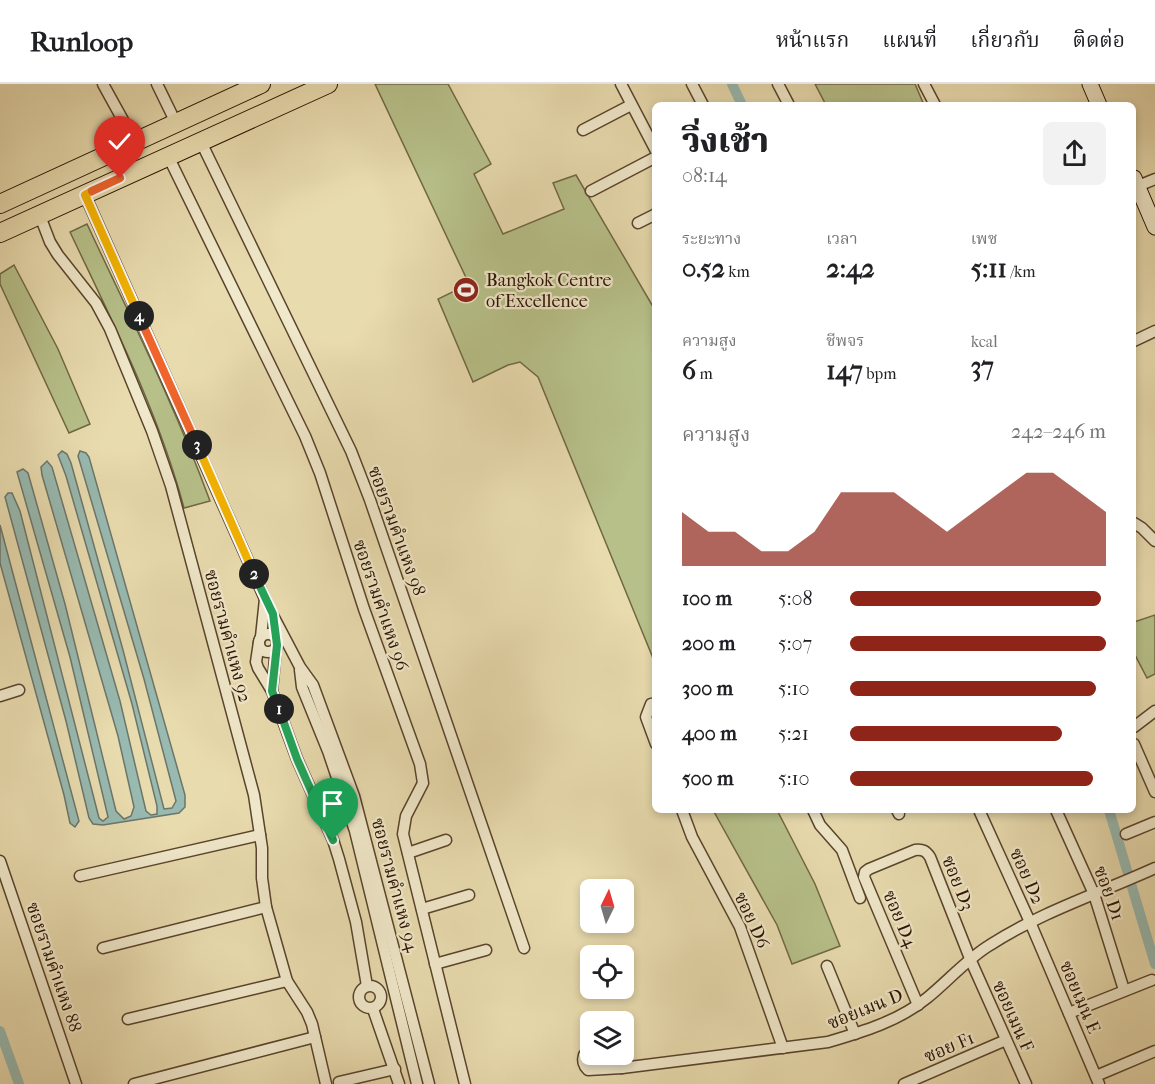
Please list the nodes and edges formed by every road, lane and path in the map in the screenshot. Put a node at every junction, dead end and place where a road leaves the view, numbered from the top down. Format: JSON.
{"nodes":[{"id":1,"x":104,"y":84,"type":"edge"},
{"id":2,"x":157,"y":84,"type":"edge"},
{"id":3,"x":261,"y":84,"type":"edge"},
{"id":4,"x":328,"y":84,"type":"edge"},
{"id":5,"x":621,"y":84,"type":"edge"},
{"id":6,"x":692,"y":84,"type":"edge"},
{"id":7,"x":778,"y":84,"type":"edge"},
{"id":8,"x":924,"y":84,"type":"edge"},
{"id":9,"x":1089,"y":84,"type":"edge"},
{"id":10,"x":701,"y":102,"type":"edge"},
{"id":11,"x":787,"y":102,"type":"edge"},
{"id":12,"x":933,"y":102,"type":"edge"},
{"id":13,"x":1098,"y":102,"type":"edge"},
{"id":14,"x":631,"y":105,"type":"junction"},
{"id":15,"x":176,"y":123,"type":"junction"},
{"id":16,"x":584,"y":130,"type":"dead end"},
{"id":17,"x":135,"y":142,"type":"junction"},
{"id":18,"x":201,"y":142,"type":"junction"},
{"id":19,"x":652,"y":144,"type":"edge"},
{"id":20,"x":168,"y":156,"type":"junction"},
{"id":21,"x":652,"y":158,"type":"edge"},
{"id":22,"x":145,"y":167,"type":"junction"},
{"id":23,"x":1155,"y":179,"type":"edge"},
{"id":24,"x":1136,"y":182,"type":"edge"},
{"id":25,"x":591,"y":191,"type":"dead end"},
{"id":26,"x":85,"y":195,"type":"junction"},
{"id":27,"x":0,"y":204,"type":"edge"},
{"id":28,"x":40,"y":216,"type":"junction"},
{"id":29,"x":652,"y":216,"type":"edge"},
{"id":30,"x":639,"y":223,"type":"dead end"},
{"id":31,"x":1155,"y":227,"type":"edge"},
{"id":32,"x":0,"y":233,"type":"edge"},
{"id":33,"x":1155,"y":331,"type":"edge"},
{"id":34,"x":1136,"y":340,"type":"edge"},
{"id":35,"x":1136,"y":524,"type":"edge"},
{"id":36,"x":1155,"y":541,"type":"edge"},
{"id":37,"x":265,"y":598,"type":"junction"},
{"id":38,"x":273,"y":614,"type":"junction"},
{"id":39,"x":260,"y":640,"type":"junction"},
{"id":40,"x":275,"y":643,"type":"junction"},
{"id":41,"x":300,"y":667,"type":"junction"},
{"id":42,"x":19,"y":690,"type":"dead end"},
{"id":43,"x":272,"y":691,"type":"junction"},
{"id":44,"x":0,"y":696,"type":"edge"},
{"id":45,"x":652,"y":704,"type":"edge"},
{"id":46,"x":1155,"y":711,"type":"edge"},
{"id":47,"x":1136,"y":725,"type":"edge"},
{"id":48,"x":652,"y":733,"type":"edge"},
{"id":49,"x":1136,"y":749,"type":"edge"},
{"id":50,"x":1155,"y":792,"type":"edge"},
{"id":51,"x":683,"y":813,"type":"edge"},
{"id":52,"x":814,"y":813,"type":"edge"},
{"id":53,"x":980,"y":813,"type":"edge"},
{"id":54,"x":1057,"y":813,"type":"edge"},
{"id":55,"x":1155,"y":822,"type":"edge"},
{"id":56,"x":1126,"y":834,"type":"dead end"},
{"id":57,"x":260,"y":835,"type":"junction"},
{"id":58,"x":446,"y":840,"type":"dead end"},
{"id":59,"x":408,"y":853,"type":"junction"},
{"id":60,"x":892,"y":859,"type":"joint"},
{"id":61,"x":1,"y":868,"type":"edge"},
{"id":62,"x":1155,"y":868,"type":"edge"},
{"id":63,"x":80,"y":876,"type":"dead end"},
{"id":64,"x":1094,"y":894,"type":"junction"},
{"id":65,"x":469,"y":895,"type":"dead end"},
{"id":66,"x":860,"y":898,"type":"dead end"},
{"id":67,"x":266,"y":907,"type":"junction"},
{"id":68,"x":422,"y":909,"type":"junction"},
{"id":69,"x":1030,"y":922,"type":"junction"},
{"id":70,"x":103,"y":948,"type":"dead end"},
{"id":71,"x":524,"y":948,"type":"dead end"},
{"id":72,"x":486,"y":950,"type":"dead end"},
{"id":73,"x":971,"y":961,"type":"junction"},
{"id":74,"x":435,"y":964,"type":"junction"},
{"id":75,"x":827,"y":966,"type":"dead end"},
{"id":76,"x":1152,"y":980,"type":"dead end"},
{"id":77,"x":287,"y":981,"type":"junction"},
{"id":78,"x":367,"y":986,"type":"junction"},
{"id":79,"x":1124,"y":990,"type":"junction"},
{"id":80,"x":918,"y":1005,"type":"junction"},
{"id":81,"x":374,"y":1009,"type":"junction"},
{"id":82,"x":1069,"y":1013,"type":"junction"},
{"id":83,"x":128,"y":1019,"type":"dead end"},
{"id":84,"x":855,"y":1034,"type":"junction"},
{"id":85,"x":315,"y":1037,"type":"junction"},
{"id":86,"x":1006,"y":1040,"type":"junction"},
{"id":87,"x":783,"y":1048,"type":"junction"},
{"id":88,"x":1155,"y":1051,"type":"edge"},
{"id":89,"x":584,"y":1065,"type":"edge"},
{"id":90,"x":617,"y":1065,"type":"edge"},
{"id":91,"x":622,"y":1068,"type":"junction"},
{"id":92,"x":395,"y":1069,"type":"junction"},
{"id":93,"x":1097,"y":1080,"type":"edge"},
{"id":94,"x":339,"y":1082,"type":"dead end"},
{"id":95,"x":76,"y":1084,"type":"edge"},
{"id":96,"x":134,"y":1084,"type":"edge"},
{"id":97,"x":326,"y":1084,"type":"edge"},
{"id":98,"x":399,"y":1084,"type":"edge"},
{"id":99,"x":417,"y":1084,"type":"edge"},
{"id":100,"x":429,"y":1084,"type":"edge"},
{"id":101,"x":465,"y":1084,"type":"edge"},
{"id":102,"x":904,"y":1084,"type":"edge"},
{"id":103,"x":1026,"y":1084,"type":"edge"}],
"edges":[{"from":1,"to":17,"type":"street"},
{"from":2,"to":15,"type":"street"},
{"from":3,"to":15,"type":"main road"},
{"from":4,"to":18,"type":"main road"},
{"from":5,"to":14,"type":"street"},
{"from":6,"to":10,"type":"street"},
{"from":7,"to":11,"type":"street"},
{"from":8,"to":12,"type":"street"},
{"from":9,"to":13,"type":"street"},
{"from":14,"to":16,"type":"street"},
{"from":14,"to":19,"type":"street"},
{"from":15,"to":17,"type":"main road"},
{"from":17,"to":22,"type":"main road"},
{"from":17,"to":27,"type":"main road"},
{"from":18,"to":20,"type":"main road"},
{"from":18,"to":71,"type":"street","name":"ซอยรามคําแหง 98"},
{"from":20,"to":22,"type":"main road"},
{"from":20,"to":59,"type":"street","name":"ซอยรามคําแหง 96"},
{"from":21,"to":25,"type":"street"},
{"from":22,"to":26,"type":"main road"},
{"from":23,"to":24,"type":"street"},
{"from":24,"to":31,"type":"street"},
{"from":26,"to":28,"type":"main road"},
{"from":26,"to":37,"type":"street","name":"ซอยรามคําแหง 94"},
{"from":28,"to":32,"type":"main road"},
{"from":28,"to":57,"type":"street","name":"ซอยรามคําแหง 92"},
{"from":29,"to":30,"type":"street"},
{"from":33,"to":34,"type":"street"},
{"from":35,"to":36,"type":"street"},
{"from":37,"to":38,"type":"street","name":"ซอยรามคําแหง 94"},
{"from":37,"to":39,"type":"street"},
{"from":38,"to":40,"type":"street"},
{"from":38,"to":41,"type":"street","name":"ซอยรามคําแหง 94"},
{"from":39,"to":40,"type":"street"},
{"from":39,"to":40,"type":"street"},
{"from":39,"to":43,"type":"street"},
{"from":40,"to":43,"type":"street"},
{"from":41,"to":99,"type":"street","name":"ซอยรามคําแหง 94"},
{"from":41,"to":100,"type":"street","name":"ซอยรามคําแหง 94"},
{"from":42,"to":44,"type":"street"},
{"from":43,"to":78,"type":"street"},
{"from":45,"to":48,"type":"street"},
{"from":46,"to":47,"type":"street"},
{"from":49,"to":50,"type":"street"},
{"from":51,"to":87,"type":"street","name":"ซอย D6"},
{"from":52,"to":66,"type":"street"},
{"from":53,"to":69,"type":"street","name":"ซอย D2"},
{"from":54,"to":64,"type":"street","name":"ซอย D1"},
{"from":55,"to":56,"type":"street"},
{"from":57,"to":63,"type":"street"},
{"from":57,"to":67,"type":"street","name":"ซอยรามคําแหง 92"},
{"from":58,"to":59,"type":"street"},
{"from":59,"to":68,"type":"street","name":"ซอยรามคําแหง 96"},
{"from":60,"to":73,"type":"street","name":"ซอย D3"},
{"from":60,"to":80,"type":"street","name":"ซอย D4"},
{"from":61,"to":95,"type":"street","name":"ซอยรามคำแหง 88"},
{"from":62,"to":64,"type":"street","name":"ซอยเมน D"},
{"from":64,"to":69,"type":"street","name":"ซอยเมน D"},
{"from":64,"to":79,"type":"street","name":"ซอย D1"},
{"from":65,"to":68,"type":"street"},
{"from":67,"to":70,"type":"street"},
{"from":67,"to":77,"type":"street","name":"ซอยรามคําแหง 92"},
{"from":68,"to":74,"type":"street","name":"ซอยรามคําแหง 96"},
{"from":69,"to":73,"type":"street","name":"ซอยเมน D"},
{"from":69,"to":82,"type":"street","name":"ซอยเมน E"},
{"from":72,"to":74,"type":"street"},
{"from":73,"to":80,"type":"street","name":"ซอยเมน D"},
{"from":73,"to":86,"type":"street","name":"ซอยเมน F"},
{"from":74,"to":101,"type":"street","name":"ซอยรามคําแหง 96"},
{"from":75,"to":84,"type":"street"},
{"from":76,"to":79,"type":"street"},
{"from":77,"to":83,"type":"street"},
{"from":77,"to":85,"type":"street","name":"ซอยรามคําแหง 92"},
{"from":78,"to":81,"type":"street"},
{"from":78,"to":81,"type":"street"},
{"from":79,"to":82,"type":"street"},
{"from":80,"to":84,"type":"street","name":"ซอยเมน D"},
{"from":81,"to":92,"type":"street"},
{"from":82,"to":93,"type":"street","name":"ซอยเมน E"},
{"from":84,"to":87,"type":"street","name":"ซอยเมน D"},
{"from":85,"to":96,"type":"street"},
{"from":85,"to":97,"type":"street","name":"ซอยรามคําแหง 92"},
{"from":86,"to":102,"type":"street","name":"ซอย F1"},
{"from":86,"to":103,"type":"street","name":"ซอยเมน F"},
{"from":87,"to":91,"type":"street","name":"ซอยเมน D"},
{"from":88,"to":93,"type":"street"},
{"from":89,"to":91,"type":"street","name":"ซอยเมน D"},
{"from":90,"to":91,"type":"street"},
{"from":92,"to":94,"type":"street"},
{"from":92,"to":98,"type":"street"}]}
